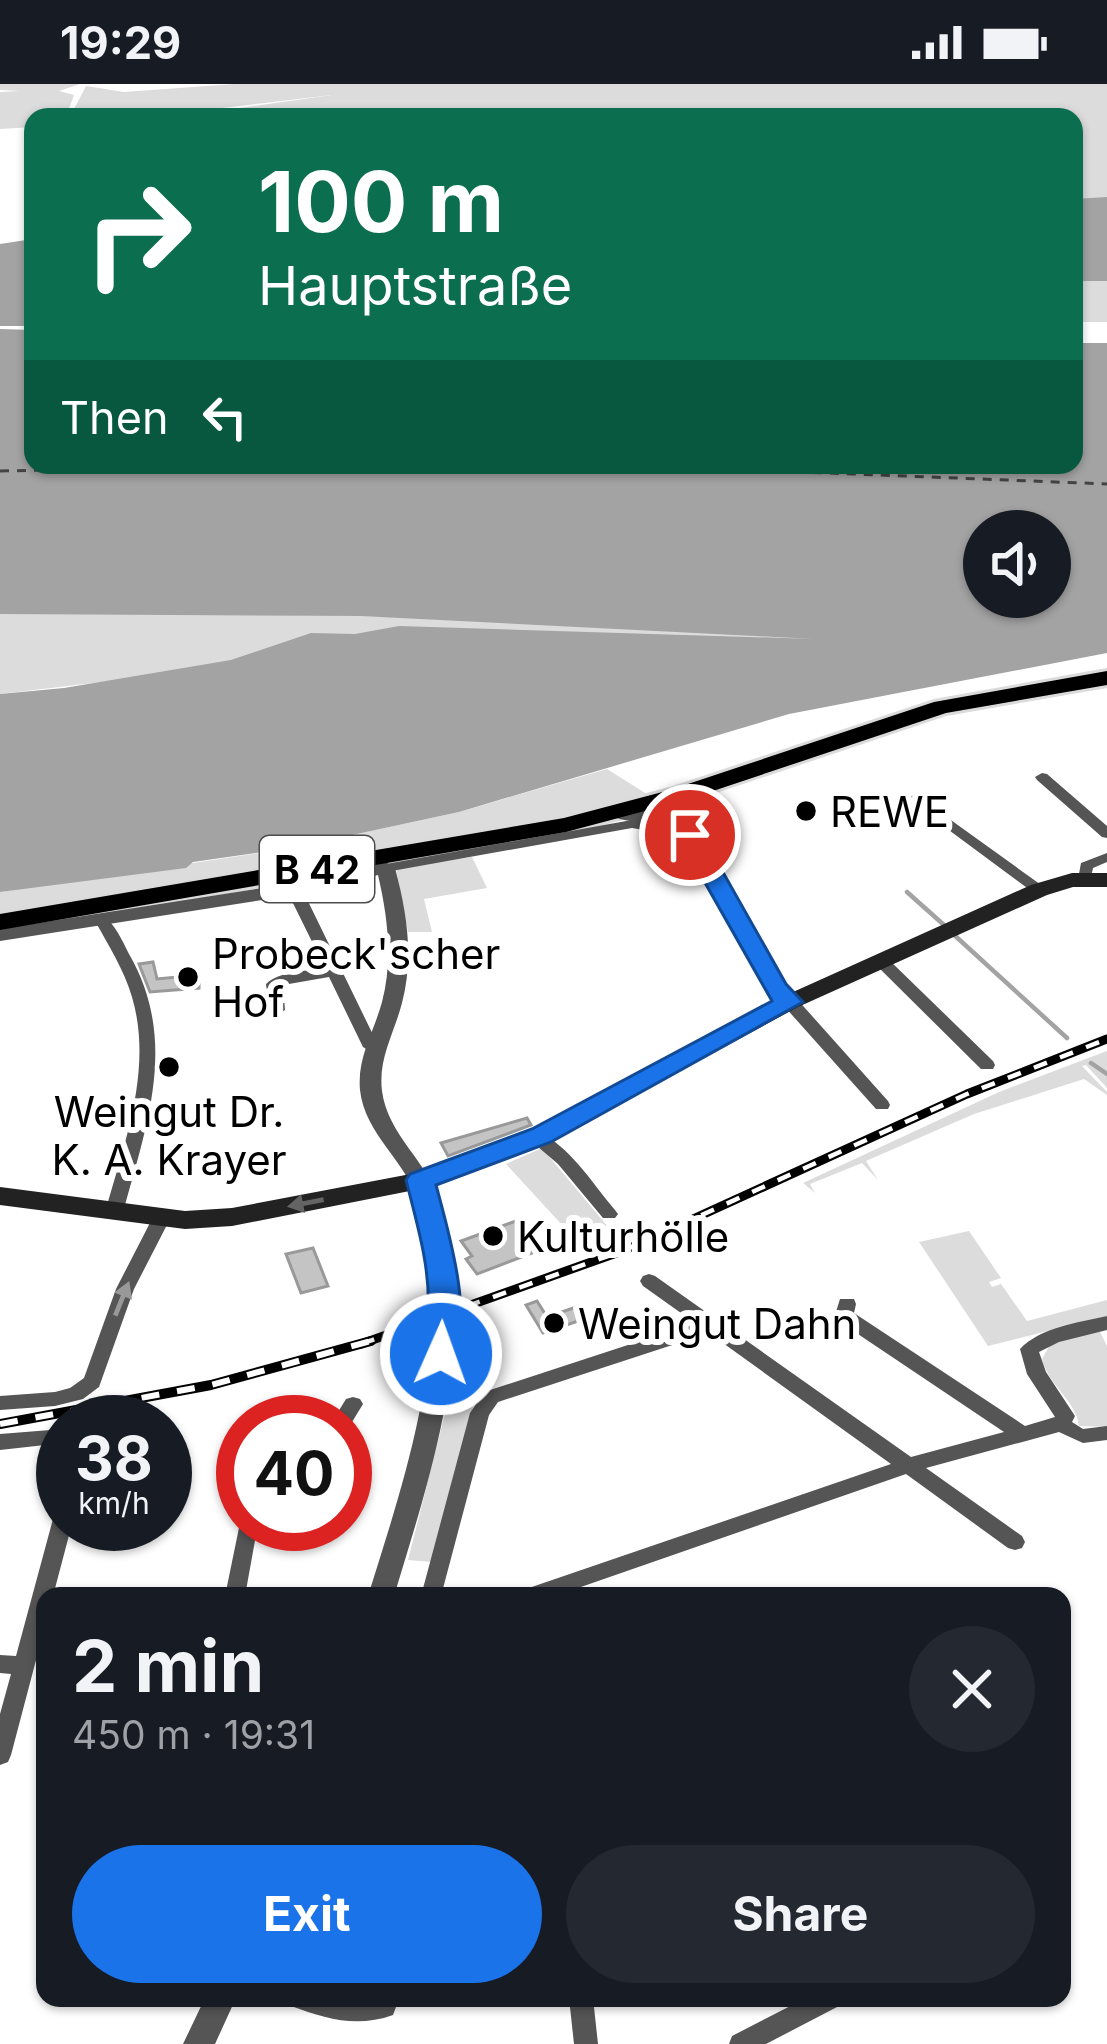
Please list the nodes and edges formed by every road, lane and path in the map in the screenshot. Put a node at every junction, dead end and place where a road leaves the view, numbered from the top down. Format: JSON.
{"nodes":[{"id":1,"x":1107,"y":677,"type":"edge"},
{"id":2,"x":1042,"y":777,"type":"dead end"},
{"id":3,"x":916,"y":799,"type":"dead end"},
{"id":4,"x":683,"y":812,"type":"junction"},
{"id":5,"x":1107,"y":834,"type":"edge"},
{"id":6,"x":1107,"y":857,"type":"edge"},
{"id":7,"x":386,"y":868,"type":"junction"},
{"id":8,"x":1096,"y":879,"type":"edge"},
{"id":9,"x":294,"y":889,"type":"junction"},
{"id":10,"x":1040,"y":890,"type":"junction"},
{"id":11,"x":105,"y":910,"type":"junction"},
{"id":12,"x":0,"y":922,"type":"edge"},
{"id":13,"x":0,"y":935,"type":"edge"},
{"id":14,"x":880,"y":960,"type":"junction"},
{"id":15,"x":336,"y":971,"type":"junction"},
{"id":16,"x":790,"y":1002,"type":"junction"},
{"id":17,"x":277,"y":1010,"type":"dead end"},
{"id":18,"x":371,"y":1047,"type":"junction"},
{"id":19,"x":987,"y":1066,"type":"dead end"},
{"id":20,"x":882,"y":1105,"type":"dead end"},
{"id":21,"x":537,"y":1137,"type":"junction"},
{"id":22,"x":421,"y":1180,"type":"junction"},
{"id":23,"x":0,"y":1196,"type":"edge"},
{"id":24,"x":115,"y":1209,"type":"junction"},
{"id":25,"x":609,"y":1214,"type":"dead end"},
{"id":26,"x":161,"y":1219,"type":"junction"},
{"id":27,"x":650,"y":1281,"type":"dead end"},
{"id":28,"x":847,"y":1304,"type":"dead end"},
{"id":29,"x":1107,"y":1323,"type":"edge"},
{"id":30,"x":709,"y":1326,"type":"junction"},
{"id":31,"x":0,"y":1403,"type":"edge"},
{"id":32,"x":1062,"y":1424,"type":"junction"},
{"id":33,"x":1107,"y":1433,"type":"edge"},
{"id":34,"x":1022,"y":1434,"type":"junction"},
{"id":35,"x":36,"y":1438,"type":"edge"},
{"id":36,"x":0,"y":1442,"type":"edge"},
{"id":37,"x":910,"y":1465,"type":"junction"},
{"id":38,"x":1015,"y":1542,"type":"dead end"},
{"id":39,"x":56,"y":1551,"type":"edge"},
{"id":40,"x":243,"y":1551,"type":"edge"},
{"id":41,"x":48,"y":1587,"type":"edge"},
{"id":42,"x":237,"y":1587,"type":"edge"},
{"id":43,"x":384,"y":1587,"type":"edge"},
{"id":44,"x":433,"y":1587,"type":"edge"},
{"id":45,"x":556,"y":1587,"type":"edge"},
{"id":46,"x":36,"y":1634,"type":"edge"},
{"id":47,"x":0,"y":1664,"type":"edge"},
{"id":48,"x":24,"y":1666,"type":"junction"},
{"id":49,"x":0,"y":1755,"type":"edge"},
{"id":50,"x":217,"y":2007,"type":"edge"},
{"id":51,"x":329,"y":2007,"type":"edge"},
{"id":52,"x":384,"y":2007,"type":"dead end"},
{"id":53,"x":582,"y":2007,"type":"edge"},
{"id":54,"x":813,"y":2007,"type":"edge"},
{"id":55,"x":200,"y":2044,"type":"edge"},
{"id":56,"x":586,"y":2044,"type":"edge"},
{"id":57,"x":741,"y":2044,"type":"edge"}],
"edges":[{"from":1,"to":4,"type":"main road","number":"B 42"},
{"from":2,"to":5,"type":"street"},
{"from":3,"to":10,"type":"street"},
{"from":4,"to":7,"type":"street"},
{"from":4,"to":11,"type":"main road","number":"B 42"},
{"from":4,"to":16,"type":"street"},
{"from":6,"to":8,"type":"street"},
{"from":7,"to":9,"type":"street"},
{"from":7,"to":18,"type":"street"},
{"from":8,"to":10,"type":"main road"},
{"from":9,"to":11,"type":"street"},
{"from":9,"to":15,"type":"street"},
{"from":10,"to":14,"type":"main road"},
{"from":11,"to":12,"type":"main road","number":"B 42"},
{"from":11,"to":13,"type":"street"},
{"from":11,"to":24,"type":"street"},
{"from":14,"to":16,"type":"main road"},
{"from":14,"to":19,"type":"street"},
{"from":15,"to":17,"type":"street"},
{"from":15,"to":18,"type":"street"},
{"from":16,"to":20,"type":"street"},
{"from":16,"to":21,"type":"main road"},
{"from":18,"to":22,"type":"street"},
{"from":21,"to":22,"type":"main road"},
{"from":21,"to":25,"type":"street"},
{"from":22,"to":26,"type":"main road","one_way":true},
{"from":22,"to":43,"type":"street"},
{"from":23,"to":24,"type":"main road"},
{"from":24,"to":26,"type":"main road"},
{"from":31,"to":26,"type":"street","one_way":true},
{"from":27,"to":30,"type":"street"},
{"from":28,"to":34,"type":"street"},
{"from":29,"to":32,"type":"street"},
{"from":30,"to":37,"type":"street"},
{"from":30,"to":44,"type":"street"},
{"from":32,"to":33,"type":"street"},
{"from":32,"to":34,"type":"street"},
{"from":34,"to":37,"type":"street"},
{"from":35,"to":36,"type":"street"},
{"from":37,"to":38,"type":"street"},
{"from":37,"to":45,"type":"street"},
{"from":39,"to":41,"type":"street"},
{"from":40,"to":42,"type":"street"},
{"from":46,"to":48,"type":"street"},
{"from":47,"to":48,"type":"street"},
{"from":48,"to":49,"type":"street"},
{"from":50,"to":55,"type":"street"},
{"from":51,"to":52,"type":"street"},
{"from":53,"to":56,"type":"street"},
{"from":54,"to":57,"type":"street"}]}
